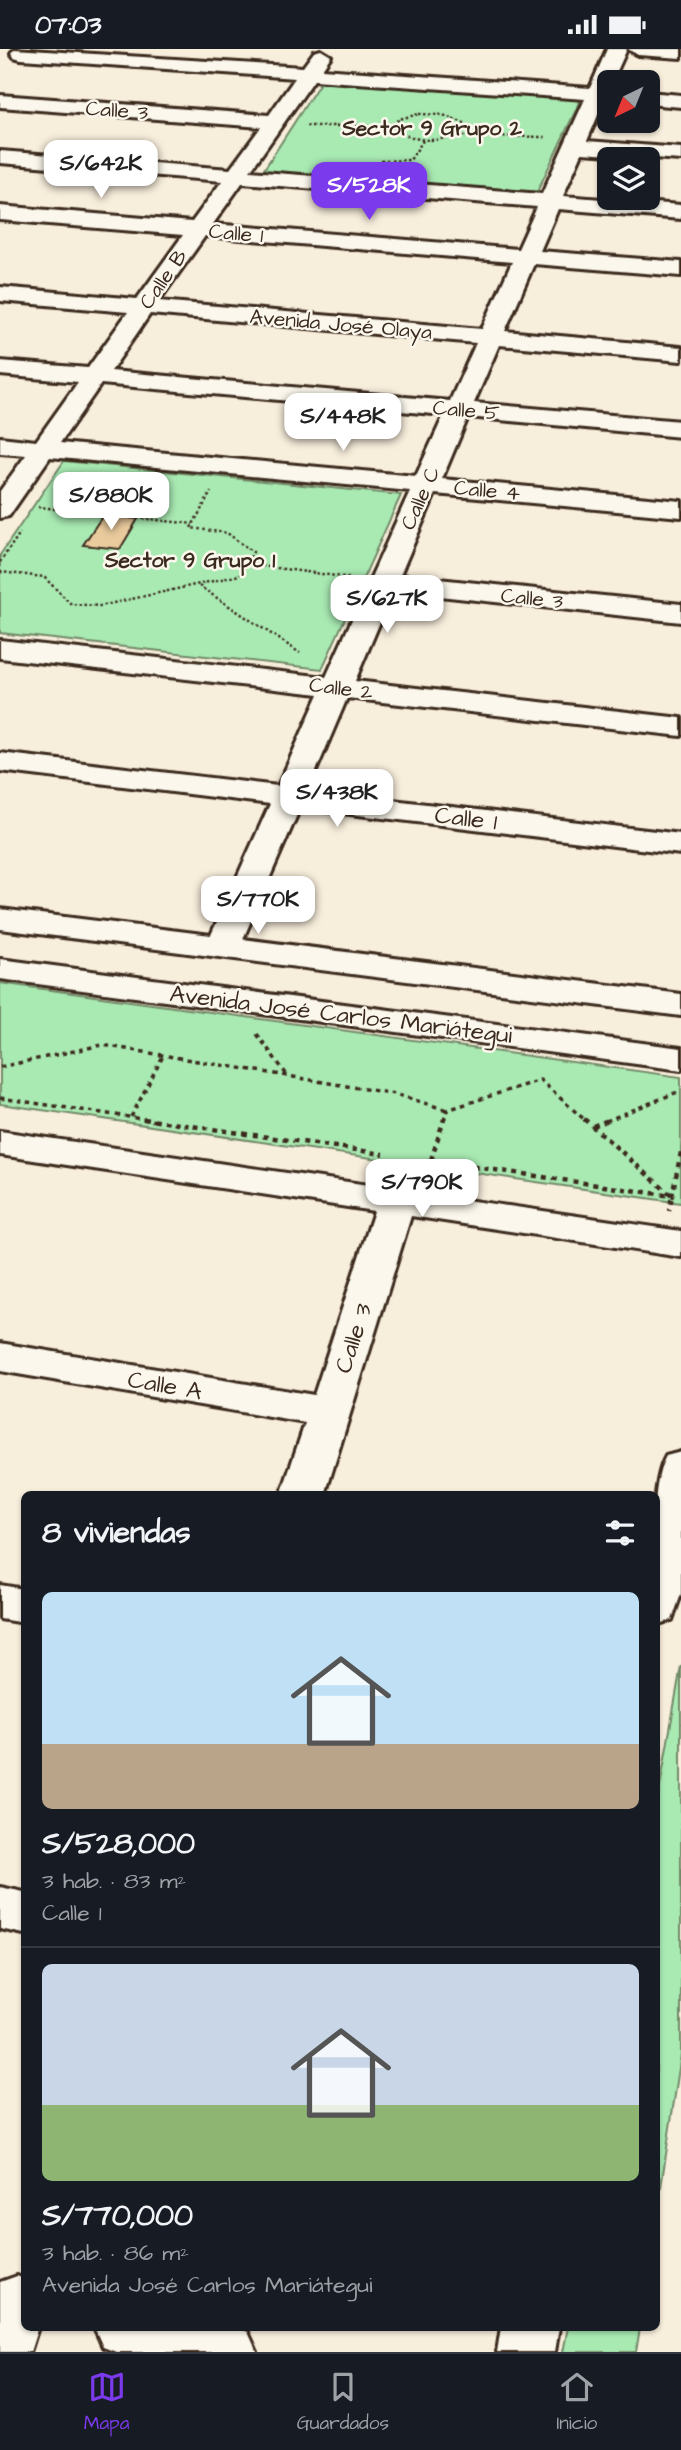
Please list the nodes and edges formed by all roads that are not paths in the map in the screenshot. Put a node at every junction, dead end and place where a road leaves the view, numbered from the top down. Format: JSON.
{"nodes":[{"id":1,"x":327,"y":49,"type":"edge"},
{"id":2,"x":617,"y":49,"type":"edge"},
{"id":3,"x":638,"y":49,"type":"edge"},
{"id":4,"x":23,"y":51,"type":"edge"},
{"id":5,"x":681,"y":52,"type":"edge"},
{"id":6,"x":7,"y":67,"type":"dead end"},
{"id":7,"x":611,"y":70,"type":"edge"},
{"id":8,"x":309,"y":74,"type":"junction"},
{"id":9,"x":597,"y":95,"type":"edge"},
{"id":10,"x":660,"y":99,"type":"edge"},
{"id":11,"x":0,"y":101,"type":"edge"},
{"id":12,"x":681,"y":101,"type":"edge"},
{"id":13,"x":597,"y":106,"type":"edge"},
{"id":14,"x":285,"y":124,"type":"junction"},
{"id":15,"x":574,"y":146,"type":"junction"},
{"id":16,"x":681,"y":154,"type":"edge"},
{"id":17,"x":0,"y":157,"type":"edge"},
{"id":18,"x":237,"y":176,"type":"junction"},
{"id":19,"x":550,"y":201,"type":"junction"},
{"id":20,"x":681,"y":212,"type":"edge"},
{"id":21,"x":0,"y":213,"type":"edge"},
{"id":22,"x":199,"y":229,"type":"junction"},
{"id":23,"x":526,"y":256,"type":"junction"},
{"id":24,"x":681,"y":269,"type":"edge"},
{"id":25,"x":0,"y":281,"type":"edge"},
{"id":26,"x":0,"y":294,"type":"edge"},
{"id":27,"x":149,"y":300,"type":"junction"},
{"id":28,"x":494,"y":330,"type":"junction"},
{"id":29,"x":681,"y":339,"type":"edge"},
{"id":30,"x":681,"y":354,"type":"edge"},
{"id":31,"x":0,"y":368,"type":"edge"},
{"id":32,"x":95,"y":376,"type":"junction"},
{"id":33,"x":459,"y":409,"type":"junction"},
{"id":34,"x":681,"y":429,"type":"edge"},
{"id":35,"x":0,"y":445,"type":"edge"},
{"id":36,"x":43,"y":449,"type":"junction"},
{"id":37,"x":425,"y":485,"type":"junction"},
{"id":38,"x":681,"y":509,"type":"edge"},
{"id":39,"x":0,"y":510,"type":"edge"},
{"id":40,"x":383,"y":582,"type":"junction"},
{"id":41,"x":681,"y":613,"type":"edge"},
{"id":42,"x":0,"y":649,"type":"edge"},
{"id":43,"x":337,"y":687,"type":"junction"},
{"id":44,"x":681,"y":727,"type":"edge"},
{"id":45,"x":0,"y":762,"type":"edge"},
{"id":46,"x":289,"y":797,"type":"junction"},
{"id":47,"x":681,"y":844,"type":"edge"},
{"id":48,"x":0,"y":919,"type":"edge"},
{"id":49,"x":223,"y":947,"type":"junction"},
{"id":50,"x":0,"y":969,"type":"edge"},
{"id":51,"x":681,"y":1005,"type":"edge"},
{"id":52,"x":681,"y":1059,"type":"edge"},
{"id":53,"x":0,"y":1122,"type":"edge"},
{"id":54,"x":0,"y":1143,"type":"edge"},
{"id":55,"x":407,"y":1171,"type":"junction"},
{"id":56,"x":675,"y":1221,"type":"edge"},
{"id":57,"x":0,"y":1357,"type":"edge"},
{"id":58,"x":330,"y":1413,"type":"junction"},
{"id":59,"x":681,"y":1467,"type":"edge"},
{"id":60,"x":304,"y":1491,"type":"edge"},
{"id":61,"x":660,"y":1585,"type":"edge"},
{"id":62,"x":0,"y":1602,"type":"edge"},
{"id":63,"x":21,"y":1606,"type":"edge"},
{"id":64,"x":0,"y":1908,"type":"edge"},
{"id":65,"x":21,"y":1912,"type":"edge"},
{"id":66,"x":140,"y":2331,"type":"edge"},
{"id":67,"x":529,"y":2331,"type":"edge"},
{"id":68,"x":228,"y":2352,"type":"edge"},
{"id":69,"x":526,"y":2352,"type":"edge"}],
"edges":[{"from":1,"to":8,"type":"street","name":"Calle B"},
{"from":2,"to":7,"type":"street","name":"Calle C"},
{"from":3,"to":5,"type":"street"},
{"from":4,"to":6,"type":"street"},
{"from":4,"to":8,"type":"street"},
{"from":8,"to":9,"type":"street"},
{"from":8,"to":14,"type":"street","name":"Calle B"},
{"from":10,"to":12,"type":"street"},
{"from":11,"to":14,"type":"street","name":"Calle 3"},
{"from":13,"to":15,"type":"street","name":"Calle C"},
{"from":14,"to":18,"type":"street","name":"Calle B"},
{"from":15,"to":16,"type":"street"},
{"from":15,"to":19,"type":"street","name":"Calle C"},
{"from":17,"to":18,"type":"street"},
{"from":18,"to":19,"type":"street"},
{"from":18,"to":22,"type":"street","name":"Calle B"},
{"from":19,"to":20,"type":"street"},
{"from":19,"to":23,"type":"street","name":"Calle C"},
{"from":21,"to":22,"type":"street","name":"Calle 1"},
{"from":22,"to":23,"type":"street","name":"Calle 1"},
{"from":22,"to":27,"type":"street","name":"Calle B"},
{"from":23,"to":24,"type":"street","name":"Calle 1"},
{"from":23,"to":28,"type":"street","name":"Calle C"},
{"from":25,"to":27,"type":"street","name":"Avenida José Olaya"},
{"from":26,"to":27,"type":"street","name":"Avenida José Olaya"},
{"from":27,"to":28,"type":"street","name":"Avenida José Olaya"},
{"from":27,"to":32,"type":"street","name":"Calle B"},
{"from":28,"to":29,"type":"street","name":"Avenida José Olaya"},
{"from":28,"to":30,"type":"street","name":"Avenida José Olaya"},
{"from":28,"to":33,"type":"street","name":"Calle C"},
{"from":31,"to":32,"type":"street","name":"Calle 5"},
{"from":32,"to":33,"type":"street","name":"Calle 5"},
{"from":32,"to":36,"type":"street","name":"Calle B"},
{"from":33,"to":34,"type":"street","name":"Calle 5"},
{"from":33,"to":37,"type":"street","name":"Calle C"},
{"from":35,"to":36,"type":"street","name":"Calle 4"},
{"from":36,"to":37,"type":"street","name":"Calle 4"},
{"from":36,"to":39,"type":"street","name":"Calle B"},
{"from":37,"to":38,"type":"street","name":"Calle 4"},
{"from":37,"to":40,"type":"street","name":"Calle C"},
{"from":40,"to":41,"type":"street","name":"Calle 3"},
{"from":40,"to":43,"type":"street","name":"Calle C"},
{"from":42,"to":43,"type":"street","name":"Calle 2"},
{"from":43,"to":44,"type":"street","name":"Calle 2"},
{"from":43,"to":46,"type":"street","name":"Calle C"},
{"from":45,"to":46,"type":"street","name":"Calle 1"},
{"from":46,"to":47,"type":"street","name":"Calle 1"},
{"from":46,"to":49,"type":"street","name":"Calle C"},
{"from":48,"to":49,"type":"street","name":"Avenida José Carlos Mariátegui"},
{"from":49,"to":51,"type":"street","name":"Avenida José Carlos Mariátegui"},
{"from":50,"to":52,"type":"street","name":"Avenida José Carlos Mariátegui"},
{"from":53,"to":55,"type":"street"},
{"from":54,"to":55,"type":"street"},
{"from":55,"to":56,"type":"street"},
{"from":55,"to":58,"type":"street","name":"Calle 3"},
{"from":57,"to":58,"type":"street","name":"Calle A"},
{"from":58,"to":60,"type":"street","name":"Calle 3"},
{"from":59,"to":61,"type":"street"},
{"from":62,"to":63,"type":"street"},
{"from":64,"to":65,"type":"street"},
{"from":66,"to":68,"type":"street"},
{"from":67,"to":69,"type":"street"}]}
